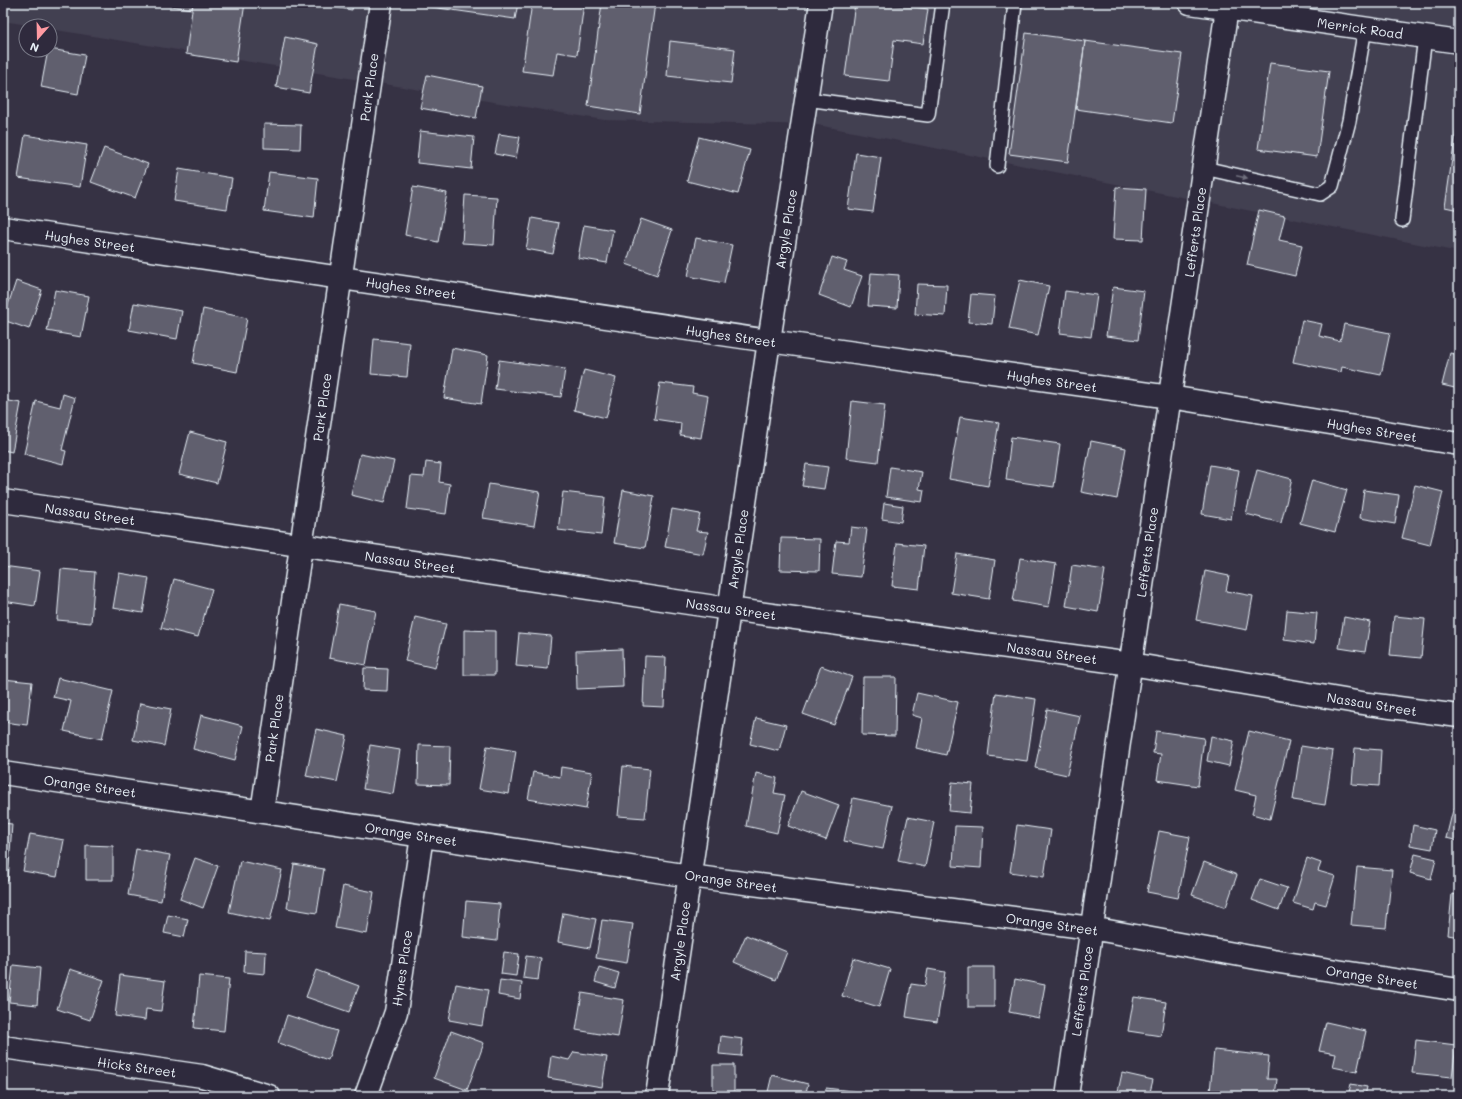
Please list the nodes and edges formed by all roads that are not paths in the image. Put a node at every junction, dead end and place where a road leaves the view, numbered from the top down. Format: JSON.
{"nodes":[{"id":1,"x":381,"y":3,"type":"edge"},
{"id":2,"x":820,"y":3,"type":"edge"},
{"id":3,"x":943,"y":3,"type":"edge"},
{"id":4,"x":1015,"y":3,"type":"edge"},
{"id":5,"x":1190,"y":3,"type":"edge"},
{"id":6,"x":1227,"y":8,"type":"junction"},
{"id":7,"x":1365,"y":28,"type":"junction"},
{"id":8,"x":1425,"y":37,"type":"junction"},
{"id":9,"x":1459,"y":42,"type":"edge"},
{"id":10,"x":806,"y":99,"type":"junction"},
{"id":11,"x":997,"y":166,"type":"dead end"},
{"id":12,"x":1204,"y":168,"type":"junction"},
{"id":13,"x":1402,"y":220,"type":"dead end"},
{"id":14,"x":3,"y":228,"type":"edge"},
{"id":15,"x":341,"y":278,"type":"junction"},
{"id":16,"x":769,"y":341,"type":"junction"},
{"id":17,"x":1170,"y":397,"type":"junction"},
{"id":18,"x":1459,"y":444,"type":"edge"},
{"id":19,"x":3,"y":501,"type":"edge"},
{"id":20,"x":301,"y":546,"type":"junction"},
{"id":21,"x":729,"y":609,"type":"junction"},
{"id":22,"x":1131,"y":664,"type":"junction"},
{"id":23,"x":1459,"y":716,"type":"edge"},
{"id":24,"x":3,"y":773,"type":"edge"},
{"id":25,"x":262,"y":812,"type":"junction"},
{"id":26,"x":422,"y":836,"type":"junction"},
{"id":27,"x":690,"y":876,"type":"junction"},
{"id":28,"x":1091,"y":928,"type":"junction"},
{"id":29,"x":1459,"y":990,"type":"edge"},
{"id":30,"x":3,"y":1047,"type":"edge"},
{"id":31,"x":269,"y":1096,"type":"edge"},
{"id":32,"x":366,"y":1096,"type":"edge"},
{"id":33,"x":657,"y":1096,"type":"edge"},
{"id":34,"x":1067,"y":1096,"type":"edge"}],
"edges":[{"from":1,"to":15,"type":"street","name":"Park Place"},
{"from":2,"to":10,"type":"street","name":"Argyle Place"},
{"from":3,"to":10,"type":"lane"},
{"from":4,"to":11,"type":"lane"},
{"from":5,"to":6,"type":"street","name":"Merrick Road"},
{"from":6,"to":7,"type":"street","name":"Merrick Road"},
{"from":6,"to":12,"type":"street","name":"Lefferts Place"},
{"from":7,"to":8,"type":"street","name":"Merrick Road"},
{"from":12,"to":7,"type":"lane","one_way":true},
{"from":8,"to":9,"type":"street","name":"Merrick Road"},
{"from":8,"to":13,"type":"lane"},
{"from":10,"to":16,"type":"street","name":"Argyle Place"},
{"from":12,"to":17,"type":"street","name":"Lefferts Place"},
{"from":14,"to":15,"type":"street","name":"Hughes Street"},
{"from":15,"to":16,"type":"street","name":"Hughes Street"},
{"from":15,"to":20,"type":"street","name":"Park Place"},
{"from":16,"to":17,"type":"street","name":"Hughes Street"},
{"from":16,"to":21,"type":"street","name":"Argyle Place"},
{"from":17,"to":18,"type":"street","name":"Hughes Street"},
{"from":17,"to":22,"type":"street","name":"Lefferts Place"},
{"from":19,"to":20,"type":"street","name":"Nassau Street"},
{"from":20,"to":21,"type":"street","name":"Nassau Street"},
{"from":20,"to":25,"type":"street","name":"Park Place"},
{"from":21,"to":22,"type":"street","name":"Nassau Street"},
{"from":21,"to":27,"type":"street","name":"Argyle Place"},
{"from":22,"to":23,"type":"street","name":"Nassau Street"},
{"from":22,"to":28,"type":"street","name":"Lefferts Place"},
{"from":24,"to":25,"type":"street","name":"Orange Street"},
{"from":25,"to":26,"type":"street","name":"Orange Street"},
{"from":26,"to":27,"type":"street","name":"Orange Street"},
{"from":26,"to":32,"type":"street","name":"Hynes Place"},
{"from":27,"to":28,"type":"street","name":"Orange Street"},
{"from":27,"to":33,"type":"street","name":"Argyle Place"},
{"from":28,"to":29,"type":"street","name":"Orange Street"},
{"from":28,"to":34,"type":"street","name":"Lefferts Place"},
{"from":30,"to":31,"type":"street","name":"Hicks Street"}]}
